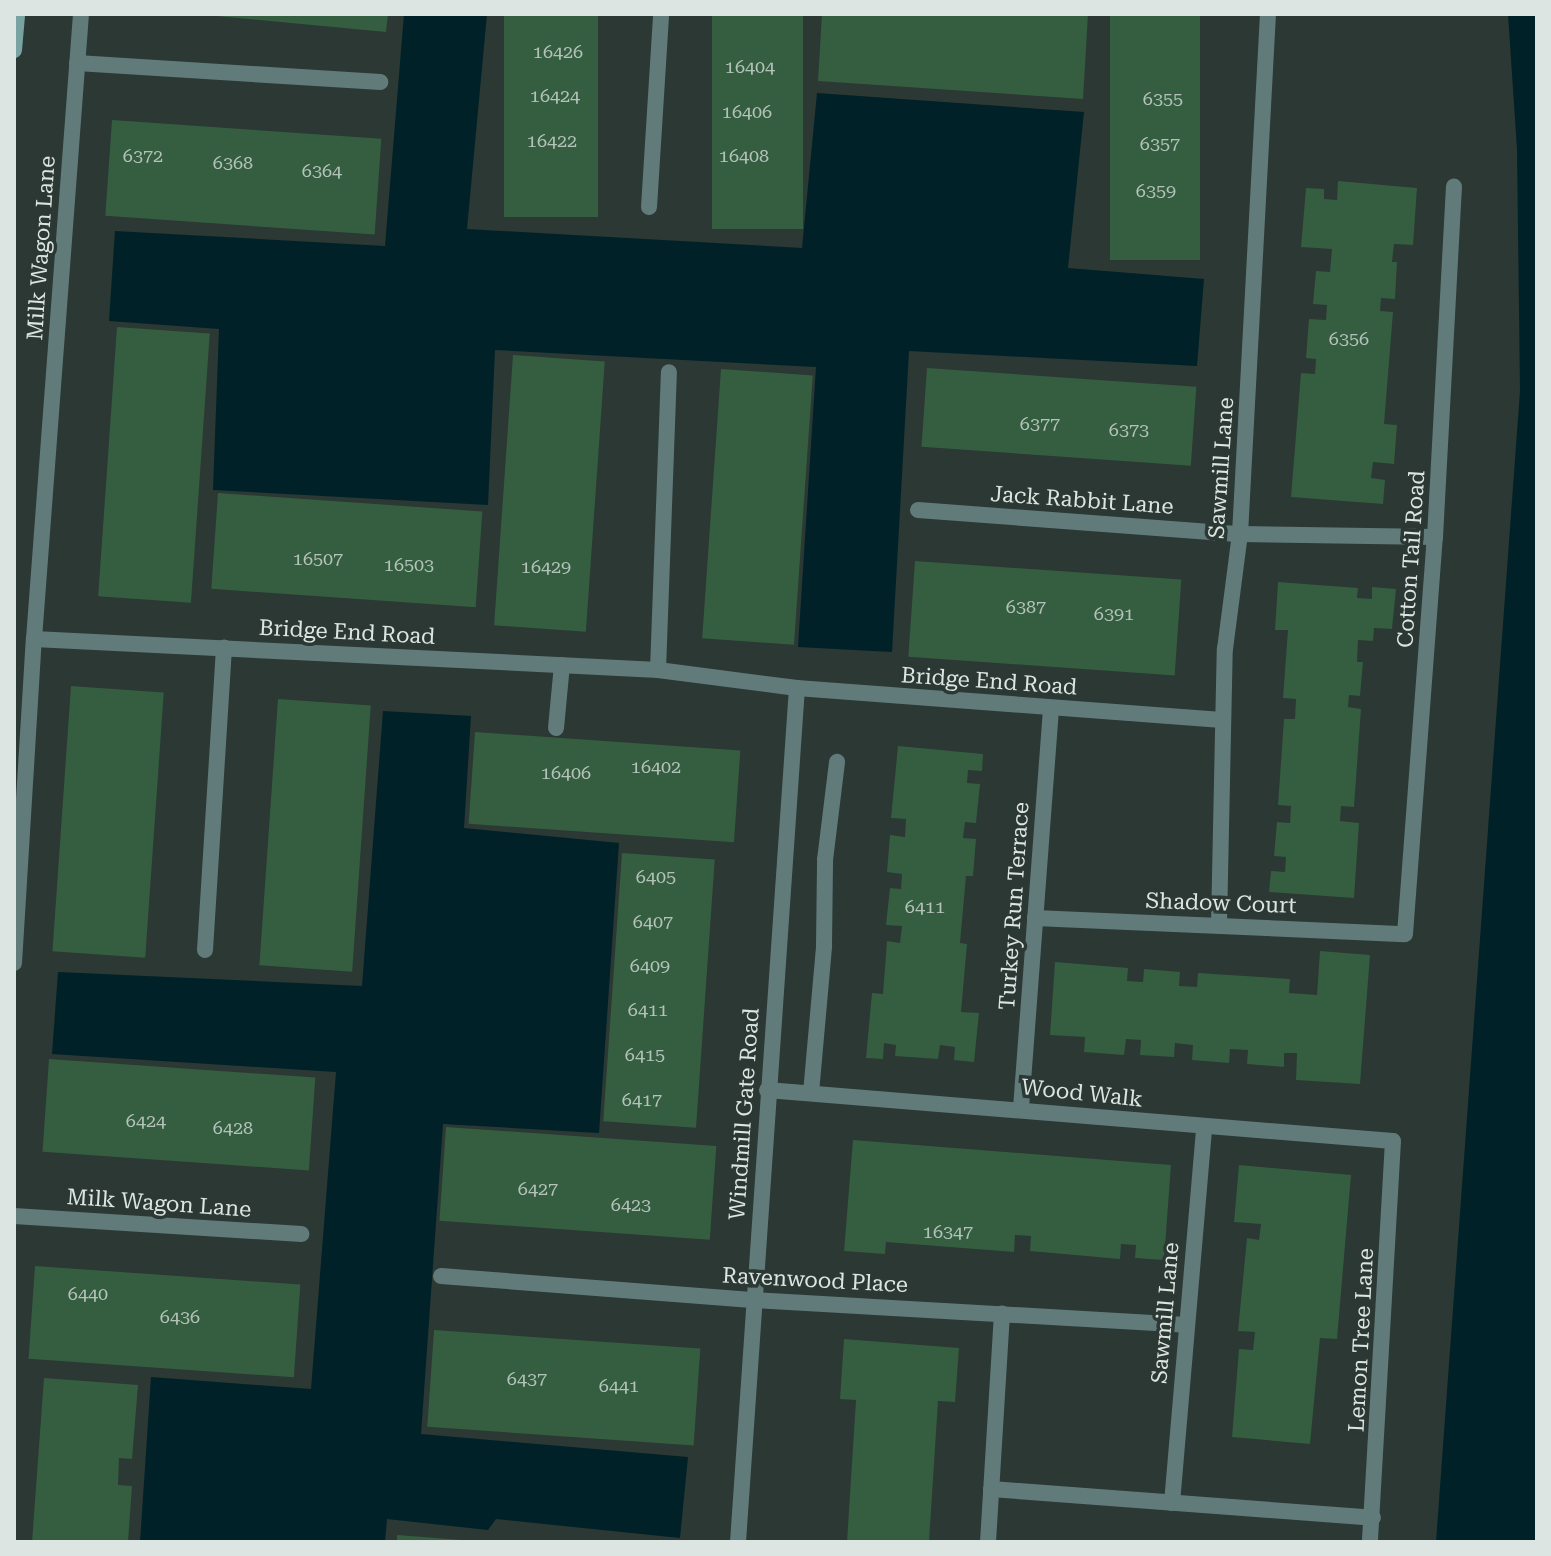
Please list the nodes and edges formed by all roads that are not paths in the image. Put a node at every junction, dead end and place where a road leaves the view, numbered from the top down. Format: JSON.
{"nodes":[{"id":1,"x":17,"y":14,"type":"edge"},
{"id":2,"x":81,"y":14,"type":"edge"},
{"id":3,"x":661,"y":14,"type":"edge"},
{"id":4,"x":1268,"y":14,"type":"edge"},
{"id":5,"x":14,"y":50,"type":"edge"},
{"id":6,"x":77,"y":63,"type":"junction"},
{"id":7,"x":380,"y":82,"type":"dead end"},
{"id":8,"x":1454,"y":187,"type":"dead end"},
{"id":9,"x":649,"y":207,"type":"dead end"},
{"id":10,"x":669,"y":372,"type":"dead end"},
{"id":11,"x":918,"y":510,"type":"dead end"},
{"id":12,"x":1240,"y":534,"type":"junction"},
{"id":13,"x":1435,"y":537,"type":"junction"},
{"id":14,"x":34,"y":639,"type":"junction"},
{"id":15,"x":224,"y":648,"type":"junction"},
{"id":16,"x":562,"y":665,"type":"junction"},
{"id":17,"x":658,"y":670,"type":"junction"},
{"id":18,"x":797,"y":688,"type":"junction"},
{"id":19,"x":1051,"y":708,"type":"junction"},
{"id":20,"x":1222,"y":720,"type":"junction"},
{"id":21,"x":556,"y":728,"type":"dead end"},
{"id":22,"x":837,"y":762,"type":"dead end"},
{"id":23,"x":1035,"y":918,"type":"junction"},
{"id":24,"x":1219,"y":924,"type":"junction"},
{"id":25,"x":1405,"y":934,"type":"joint"},
{"id":26,"x":205,"y":950,"type":"dead end"},
{"id":27,"x":14,"y":963,"type":"edge"},
{"id":28,"x":767,"y":1090,"type":"junction"},
{"id":29,"x":811,"y":1093,"type":"junction"},
{"id":30,"x":1021,"y":1108,"type":"junction"},
{"id":31,"x":1204,"y":1127,"type":"junction"},
{"id":32,"x":1393,"y":1141,"type":"joint"},
{"id":33,"x":14,"y":1216,"type":"edge"},
{"id":34,"x":301,"y":1234,"type":"dead end"},
{"id":35,"x":441,"y":1276,"type":"dead end"},
{"id":36,"x":755,"y":1300,"type":"junction"},
{"id":37,"x":1002,"y":1313,"type":"junction"},
{"id":38,"x":1186,"y":1325,"type":"junction"},
{"id":39,"x":991,"y":1489,"type":"junction"},
{"id":40,"x":1172,"y":1503,"type":"junction"},
{"id":41,"x":1373,"y":1518,"type":"junction"},
{"id":42,"x":738,"y":1542,"type":"edge"},
{"id":43,"x":988,"y":1542,"type":"edge"},
{"id":44,"x":1370,"y":1542,"type":"edge"}],
"edges":[{"from":1,"to":5,"type":"street"},
{"from":2,"to":6,"type":"street","name":"Milk Wagon Lane"},
{"from":3,"to":9,"type":"street"},
{"from":4,"to":12,"type":"street","name":"Sawmill Lane"},
{"from":6,"to":7,"type":"street"},
{"from":6,"to":14,"type":"street","name":"Milk Wagon Lane"},
{"from":8,"to":13,"type":"street","name":"Cotton Tail Road"},
{"from":10,"to":17,"type":"street"},
{"from":11,"to":12,"type":"street","name":"Jack Rabbit Lane"},
{"from":12,"to":13,"type":"street","name":"Jack Rabbit Lane"},
{"from":12,"to":20,"type":"street","name":"Sawmill Lane"},
{"from":13,"to":25,"type":"street","name":"Cotton Tail Road"},
{"from":14,"to":15,"type":"street","name":"Bridge End Road"},
{"from":14,"to":27,"type":"street","name":"Milk Wagon Lane"},
{"from":15,"to":16,"type":"street","name":"Bridge End Road"},
{"from":15,"to":26,"type":"street"},
{"from":16,"to":17,"type":"street","name":"Bridge End Road"},
{"from":16,"to":21,"type":"street"},
{"from":17,"to":18,"type":"street","name":"Bridge End Road"},
{"from":18,"to":19,"type":"street","name":"Bridge End Road"},
{"from":18,"to":28,"type":"street","name":"Windmill Gate Road"},
{"from":19,"to":20,"type":"street","name":"Bridge End Road"},
{"from":19,"to":23,"type":"street","name":"Turkey Run Terrace"},
{"from":20,"to":24,"type":"street","name":"Sawmill Lane"},
{"from":22,"to":29,"type":"street"},
{"from":23,"to":24,"type":"street","name":"Shadow Court"},
{"from":23,"to":30,"type":"street","name":"Turkey Run Terrace"},
{"from":24,"to":25,"type":"street","name":"Shadow Court"},
{"from":28,"to":29,"type":"street","name":"Wood Walk"},
{"from":28,"to":36,"type":"street","name":"Windmill Gate Road"},
{"from":29,"to":30,"type":"street","name":"Wood Walk"},
{"from":30,"to":31,"type":"street","name":"Wood Walk"},
{"from":31,"to":32,"type":"street","name":"Wood Walk"},
{"from":31,"to":38,"type":"street","name":"Sawmill Lane"},
{"from":32,"to":41,"type":"street","name":"Lemon Tree Lane"},
{"from":33,"to":34,"type":"street","name":"Milk Wagon Lane"},
{"from":35,"to":36,"type":"street","name":"Ravenwood Place"},
{"from":36,"to":37,"type":"street","name":"Ravenwood Place"},
{"from":36,"to":42,"type":"street","name":"Windmill Gate Road"},
{"from":37,"to":38,"type":"street","name":"Ravenwood Place"},
{"from":37,"to":39,"type":"street"},
{"from":38,"to":40,"type":"street","name":"Sawmill Lane"},
{"from":39,"to":40,"type":"street"},
{"from":39,"to":43,"type":"street"},
{"from":40,"to":41,"type":"street"},
{"from":41,"to":44,"type":"street","name":"Lemon Tree Lane"}]}
